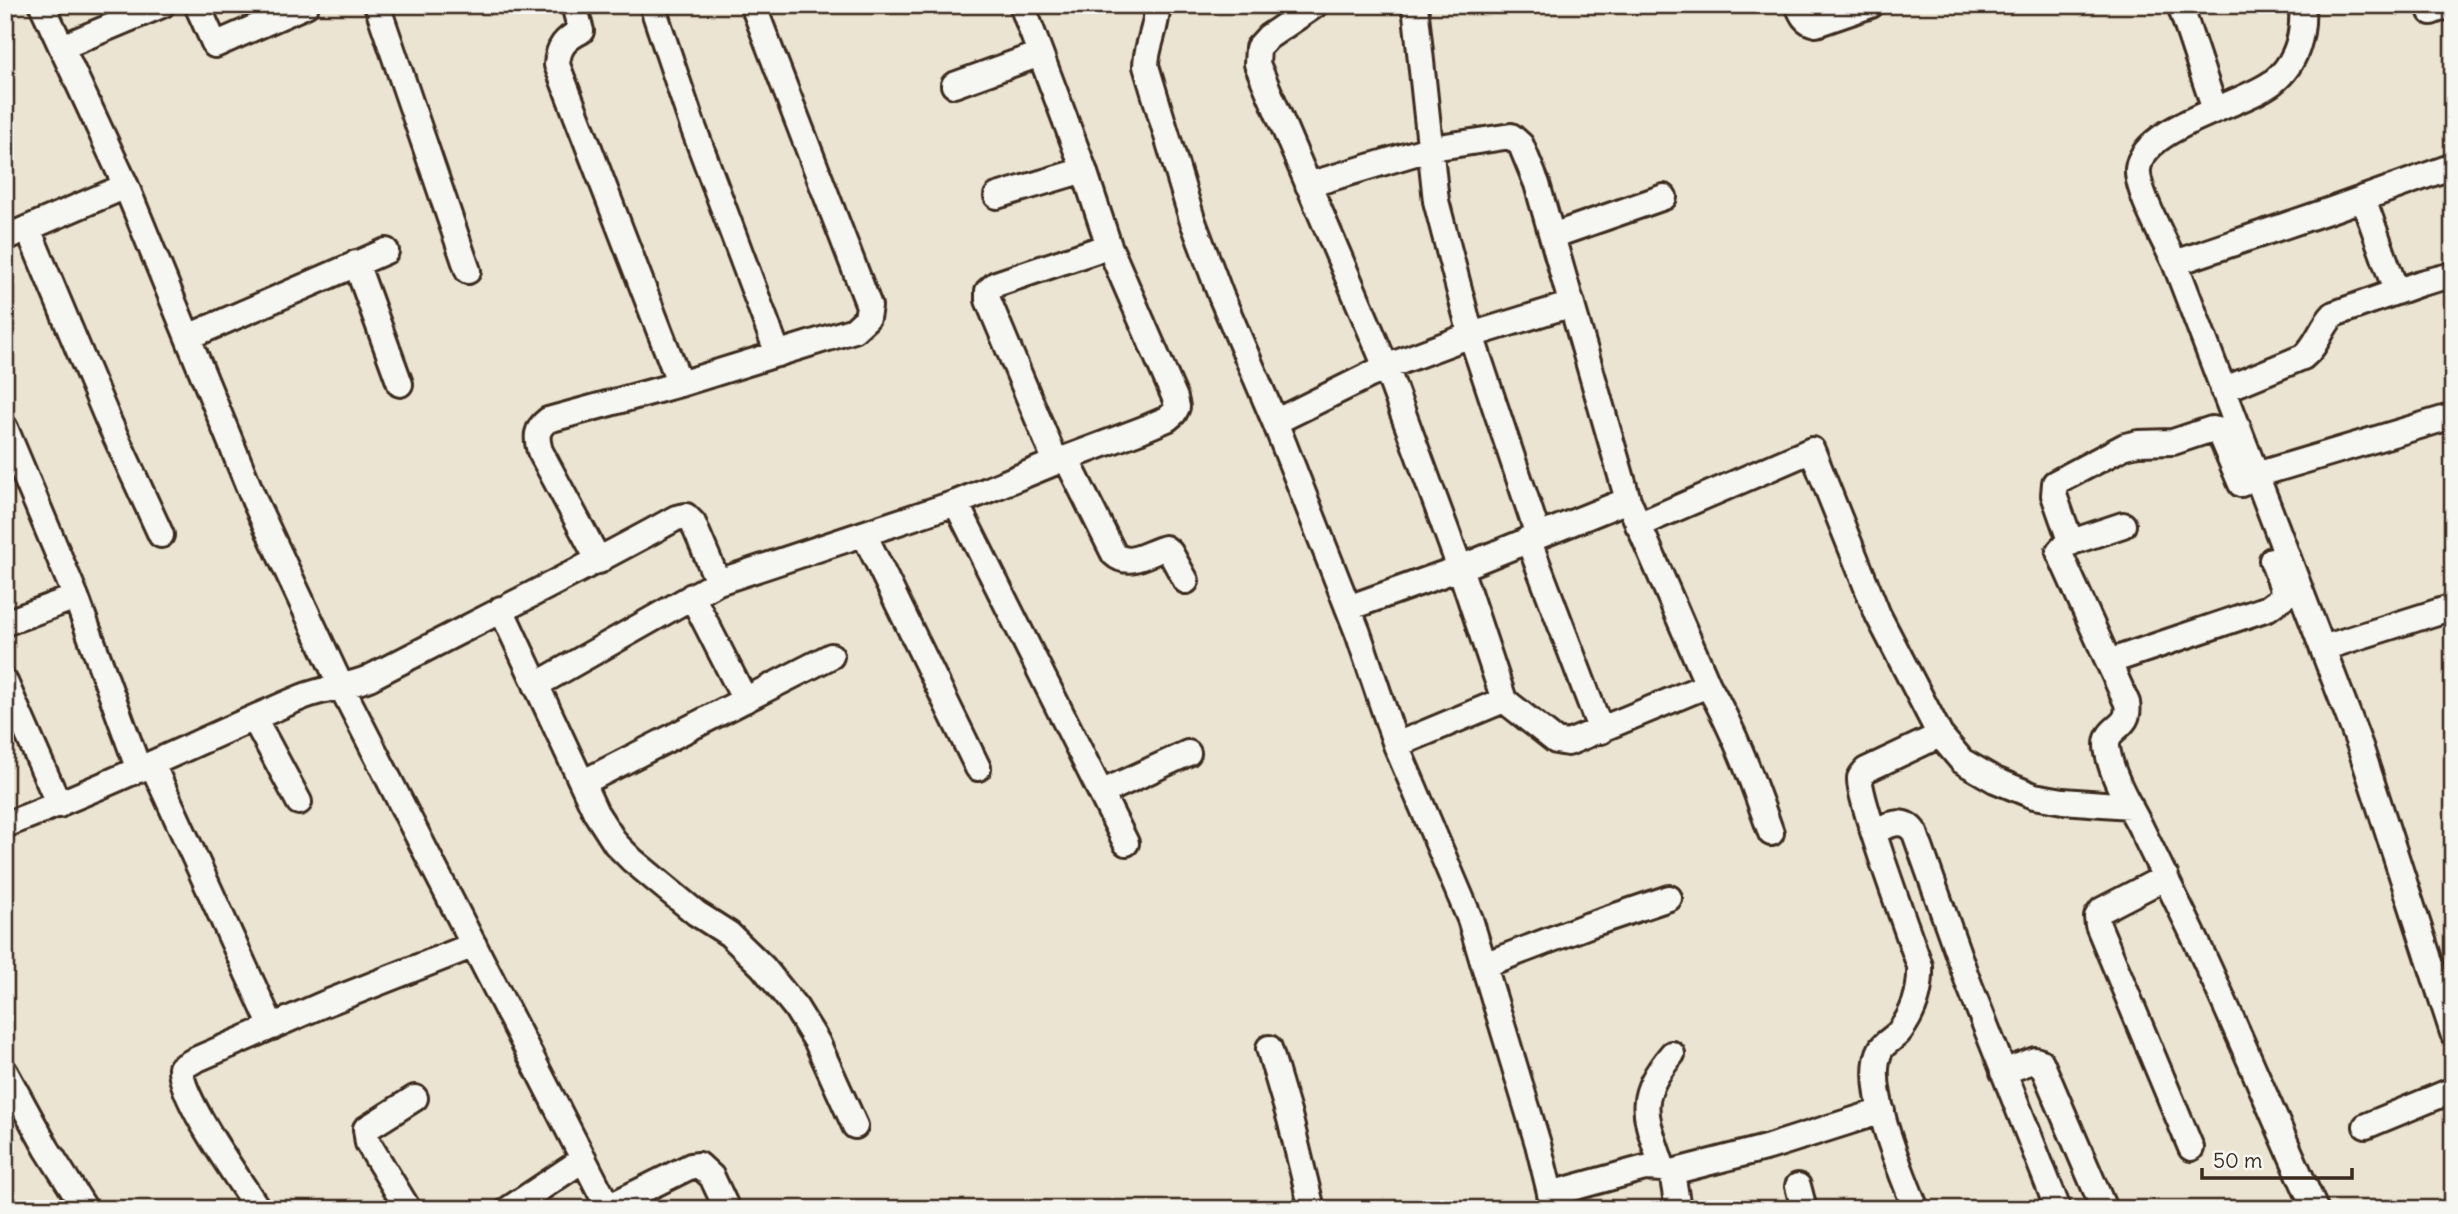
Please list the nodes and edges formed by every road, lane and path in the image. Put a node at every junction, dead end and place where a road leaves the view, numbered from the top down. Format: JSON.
{"nodes":[{"id":1,"x":42,"y":5,"type":"edge"},
{"id":2,"x":162,"y":5,"type":"edge"},
{"id":3,"x":197,"y":5,"type":"edge"},
{"id":4,"x":306,"y":5,"type":"edge"},
{"id":5,"x":377,"y":5,"type":"edge"},
{"id":6,"x":574,"y":5,"type":"edge"},
{"id":7,"x":652,"y":5,"type":"edge"},
{"id":8,"x":753,"y":5,"type":"edge"},
{"id":9,"x":1022,"y":5,"type":"edge"},
{"id":10,"x":1157,"y":5,"type":"edge"},
{"id":11,"x":1315,"y":5,"type":"edge"},
{"id":12,"x":1415,"y":5,"type":"edge"},
{"id":13,"x":1798,"y":5,"type":"edge"},
{"id":14,"x":1871,"y":5,"type":"edge"},
{"id":15,"x":2180,"y":5,"type":"edge"},
{"id":16,"x":2302,"y":5,"type":"edge"},
{"id":17,"x":62,"y":47,"type":"junction"},
{"id":18,"x":1040,"y":54,"type":"junction"},
{"id":19,"x":954,"y":85,"type":"dead end"},
{"id":20,"x":2215,"y":110,"type":"junction"},
{"id":21,"x":1432,"y":148,"type":"junction"},
{"id":22,"x":2453,"y":166,"type":"edge"},
{"id":23,"x":1084,"y":170,"type":"junction"},
{"id":24,"x":1308,"y":185,"type":"junction"},
{"id":25,"x":126,"y":186,"type":"junction"},
{"id":26,"x":997,"y":196,"type":"dead end"},
{"id":27,"x":1664,"y":197,"type":"dead end"},
{"id":28,"x":2363,"y":198,"type":"junction"},
{"id":29,"x":16,"y":234,"type":"edge"},
{"id":30,"x":1552,"y":236,"type":"junction"},
{"id":31,"x":1109,"y":246,"type":"junction"},
{"id":32,"x":386,"y":250,"type":"dead end"},
{"id":33,"x":356,"y":263,"type":"junction"},
{"id":34,"x":2175,"y":263,"type":"junction"},
{"id":35,"x":468,"y":271,"type":"dead end"},
{"id":36,"x":2453,"y":275,"type":"edge"},
{"id":37,"x":2396,"y":291,"type":"junction"},
{"id":38,"x":1572,"y":304,"type":"junction"},
{"id":39,"x":1471,"y":335,"type":"junction"},
{"id":40,"x":188,"y":337,"type":"junction"},
{"id":41,"x":778,"y":354,"type":"junction"},
{"id":42,"x":1386,"y":366,"type":"junction"},
{"id":43,"x":400,"y":384,"type":"dead end"},
{"id":44,"x":680,"y":384,"type":"junction"},
{"id":45,"x":2223,"y":390,"type":"junction"},
{"id":46,"x":2453,"y":415,"type":"edge"},
{"id":47,"x":1275,"y":422,"type":"junction"},
{"id":48,"x":5,"y":428,"type":"edge"},
{"id":49,"x":1061,"y":460,"type":"junction"},
{"id":50,"x":2256,"y":475,"type":"junction"},
{"id":51,"x":1628,"y":500,"type":"junction"},
{"id":52,"x":956,"y":503,"type":"junction"},
{"id":53,"x":1638,"y":525,"type":"junction"},
{"id":54,"x":2123,"y":525,"type":"dead end"},
{"id":55,"x":2268,"y":529,"type":"junction"},
{"id":56,"x":161,"y":534,"type":"dead end"},
{"id":57,"x":864,"y":534,"type":"junction"},
{"id":58,"x":1533,"y":537,"type":"junction"},
{"id":59,"x":2071,"y":543,"type":"junction"},
{"id":60,"x":599,"y":561,"type":"junction"},
{"id":61,"x":1460,"y":568,"type":"junction"},
{"id":62,"x":1186,"y":581,"type":"dead end"},
{"id":63,"x":718,"y":582,"type":"junction"},
{"id":64,"x":692,"y":596,"type":"junction"},
{"id":65,"x":76,"y":597,"type":"junction"},
{"id":66,"x":2453,"y":607,"type":"edge"},
{"id":67,"x":1348,"y":608,"type":"junction"},
{"id":68,"x":501,"y":609,"type":"junction"},
{"id":69,"x":5,"y":623,"type":"edge"},
{"id":70,"x":2322,"y":648,"type":"junction"},
{"id":71,"x":831,"y":656,"type":"dead end"},
{"id":72,"x":2108,"y":662,"type":"junction"},
{"id":73,"x":5,"y":682,"type":"edge"},
{"id":74,"x":536,"y":685,"type":"junction"},
{"id":75,"x":1708,"y":685,"type":"junction"},
{"id":76,"x":341,"y":686,"type":"junction"},
{"id":77,"x":745,"y":700,"type":"junction"},
{"id":78,"x":1504,"y":700,"type":"junction"},
{"id":79,"x":254,"y":719,"type":"junction"},
{"id":80,"x":1601,"y":731,"type":"junction"},
{"id":81,"x":1940,"y":735,"type":"junction"},
{"id":82,"x":1396,"y":746,"type":"junction"},
{"id":83,"x":1188,"y":753,"type":"dead end"},
{"id":84,"x":146,"y":767,"type":"junction"},
{"id":85,"x":978,"y":768,"type":"dead end"},
{"id":86,"x":582,"y":783,"type":"junction"},
{"id":87,"x":1101,"y":793,"type":"junction"},
{"id":88,"x":299,"y":802,"type":"dead end"},
{"id":89,"x":59,"y":805,"type":"junction"},
{"id":90,"x":2130,"y":806,"type":"junction"},
{"id":91,"x":5,"y":825,"type":"edge"},
{"id":92,"x":1873,"y":831,"type":"junction"},
{"id":93,"x":1771,"y":833,"type":"dead end"},
{"id":94,"x":1126,"y":843,"type":"dead end"},
{"id":95,"x":2165,"y":877,"type":"junction"},
{"id":96,"x":1669,"y":898,"type":"dead end"},
{"id":97,"x":474,"y":944,"type":"junction"},
{"id":98,"x":1484,"y":965,"type":"junction"},
{"id":99,"x":272,"y":1027,"type":"junction"},
{"id":100,"x":2453,"y":1033,"type":"edge"},
{"id":101,"x":1269,"y":1048,"type":"dead end"},
{"id":102,"x":1672,"y":1054,"type":"dead end"},
{"id":103,"x":5,"y":1072,"type":"edge"},
{"id":104,"x":2003,"y":1072,"type":"junction"},
{"id":105,"x":2453,"y":1090,"type":"edge"},
{"id":106,"x":415,"y":1098,"type":"dead end"},
{"id":107,"x":1882,"y":1111,"type":"junction"},
{"id":108,"x":855,"y":1126,"type":"dead end"},
{"id":109,"x":2365,"y":1126,"type":"dead end"},
{"id":110,"x":2191,"y":1148,"type":"dead end"},
{"id":111,"x":584,"y":1159,"type":"junction"},
{"id":112,"x":1667,"y":1171,"type":"junction"},
{"id":113,"x":1552,"y":1201,"type":"edge"},
{"id":114,"x":609,"y":1208,"type":"edge"},
{"id":115,"x":85,"y":1209,"type":"edge"},
{"id":116,"x":258,"y":1209,"type":"edge"},
{"id":117,"x":408,"y":1209,"type":"edge"},
{"id":118,"x":509,"y":1209,"type":"edge"},
{"id":119,"x":727,"y":1209,"type":"edge"},
{"id":120,"x":1312,"y":1209,"type":"edge"},
{"id":121,"x":1678,"y":1209,"type":"edge"},
{"id":122,"x":1916,"y":1209,"type":"edge"},
{"id":123,"x":2058,"y":1209,"type":"edge"},
{"id":124,"x":2104,"y":1209,"type":"edge"},
{"id":125,"x":2315,"y":1209,"type":"edge"}],
"edges":[{"from":1,"to":17,"type":"street"},
{"from":2,"to":17,"type":"street"},
{"from":3,"to":4,"type":"street"},
{"from":5,"to":35,"type":"street"},
{"from":6,"to":44,"type":"street"},
{"from":7,"to":41,"type":"street"},
{"from":8,"to":41,"type":"street"},
{"from":9,"to":18,"type":"street"},
{"from":10,"to":47,"type":"street"},
{"from":11,"to":24,"type":"street"},
{"from":12,"to":21,"type":"street"},
{"from":13,"to":14,"type":"street"},
{"from":15,"to":20,"type":"street"},
{"from":16,"to":20,"type":"street"},
{"from":17,"to":25,"type":"street"},
{"from":18,"to":19,"type":"street"},
{"from":18,"to":23,"type":"street"},
{"from":20,"to":34,"type":"street"},
{"from":21,"to":24,"type":"street"},
{"from":21,"to":30,"type":"street"},
{"from":21,"to":39,"type":"street"},
{"from":22,"to":28,"type":"street"},
{"from":23,"to":26,"type":"street"},
{"from":23,"to":31,"type":"street"},
{"from":24,"to":42,"type":"street"},
{"from":25,"to":29,"type":"street"},
{"from":25,"to":40,"type":"street"},
{"from":27,"to":30,"type":"street"},
{"from":28,"to":34,"type":"street"},
{"from":28,"to":37,"type":"street"},
{"from":29,"to":56,"type":"street"},
{"from":30,"to":38,"type":"street"},
{"from":31,"to":49,"type":"street"},
{"from":31,"to":49,"type":"street"},
{"from":32,"to":33,"type":"street"},
{"from":33,"to":40,"type":"street"},
{"from":33,"to":43,"type":"street"},
{"from":34,"to":45,"type":"street"},
{"from":36,"to":37,"type":"street"},
{"from":37,"to":45,"type":"street"},
{"from":38,"to":39,"type":"street"},
{"from":38,"to":51,"type":"street"},
{"from":39,"to":42,"type":"street"},
{"from":39,"to":58,"type":"street"},
{"from":40,"to":76,"type":"street"},
{"from":41,"to":44,"type":"street"},
{"from":42,"to":47,"type":"street"},
{"from":42,"to":61,"type":"street"},
{"from":44,"to":60,"type":"street"},
{"from":45,"to":50,"type":"street"},
{"from":46,"to":50,"type":"street"},
{"from":47,"to":67,"type":"street"},
{"from":48,"to":65,"type":"street"},
{"from":49,"to":52,"type":"street"},
{"from":49,"to":62,"type":"street"},
{"from":50,"to":55,"type":"street"},
{"from":51,"to":53,"type":"street"},
{"from":51,"to":58,"type":"street"},
{"from":52,"to":57,"type":"street"},
{"from":52,"to":87,"type":"street"},
{"from":53,"to":75,"type":"street"},
{"from":53,"to":81,"type":"street"},
{"from":54,"to":59,"type":"street"},
{"from":55,"to":59,"type":"street"},
{"from":55,"to":70,"type":"street"},
{"from":55,"to":72,"type":"street"},
{"from":57,"to":63,"type":"street"},
{"from":57,"to":85,"type":"street"},
{"from":58,"to":61,"type":"street"},
{"from":58,"to":80,"type":"street"},
{"from":59,"to":72,"type":"street"},
{"from":60,"to":63,"type":"street"},
{"from":60,"to":68,"type":"street"},
{"from":61,"to":67,"type":"street"},
{"from":61,"to":78,"type":"street"},
{"from":63,"to":64,"type":"street"},
{"from":64,"to":74,"type":"street"},
{"from":64,"to":77,"type":"street"},
{"from":65,"to":69,"type":"street"},
{"from":65,"to":84,"type":"street"},
{"from":66,"to":70,"type":"street"},
{"from":67,"to":82,"type":"street"},
{"from":68,"to":74,"type":"street"},
{"from":68,"to":76,"type":"street"},
{"from":70,"to":100,"type":"street"},
{"from":71,"to":77,"type":"street"},
{"from":72,"to":90,"type":"street"},
{"from":73,"to":89,"type":"street"},
{"from":74,"to":86,"type":"street"},
{"from":75,"to":80,"type":"street"},
{"from":75,"to":93,"type":"street"},
{"from":76,"to":79,"type":"street"},
{"from":76,"to":97,"type":"street"},
{"from":77,"to":86,"type":"street"},
{"from":78,"to":80,"type":"street"},
{"from":78,"to":82,"type":"street"},
{"from":79,"to":84,"type":"street"},
{"from":79,"to":88,"type":"street"},
{"from":81,"to":90,"type":"street"},
{"from":81,"to":92,"type":"street"},
{"from":82,"to":98,"type":"street"},
{"from":83,"to":87,"type":"street"},
{"from":84,"to":89,"type":"street"},
{"from":84,"to":99,"type":"street"},
{"from":86,"to":108,"type":"street"},
{"from":87,"to":94,"type":"street"},
{"from":89,"to":91,"type":"street"},
{"from":90,"to":95,"type":"street"},
{"from":92,"to":104,"type":"street"},
{"from":92,"to":107,"type":"street"},
{"from":95,"to":110,"type":"street"},
{"from":95,"to":125,"type":"street"},
{"from":96,"to":98,"type":"street"},
{"from":97,"to":99,"type":"street"},
{"from":97,"to":111,"type":"street"},
{"from":98,"to":113,"type":"street"},
{"from":99,"to":116,"type":"street"},
{"from":101,"to":120,"type":"street"},
{"from":102,"to":112,"type":"street"},
{"from":103,"to":115,"type":"street"},
{"from":104,"to":123,"type":"street"},
{"from":104,"to":124,"type":"street"},
{"from":105,"to":109,"type":"street"},
{"from":106,"to":117,"type":"street"},
{"from":107,"to":112,"type":"street"},
{"from":107,"to":122,"type":"street"},
{"from":111,"to":114,"type":"street"},
{"from":111,"to":118,"type":"street"},
{"from":112,"to":113,"type":"street"},
{"from":112,"to":121,"type":"street"},
{"from":114,"to":119,"type":"street"}]}
